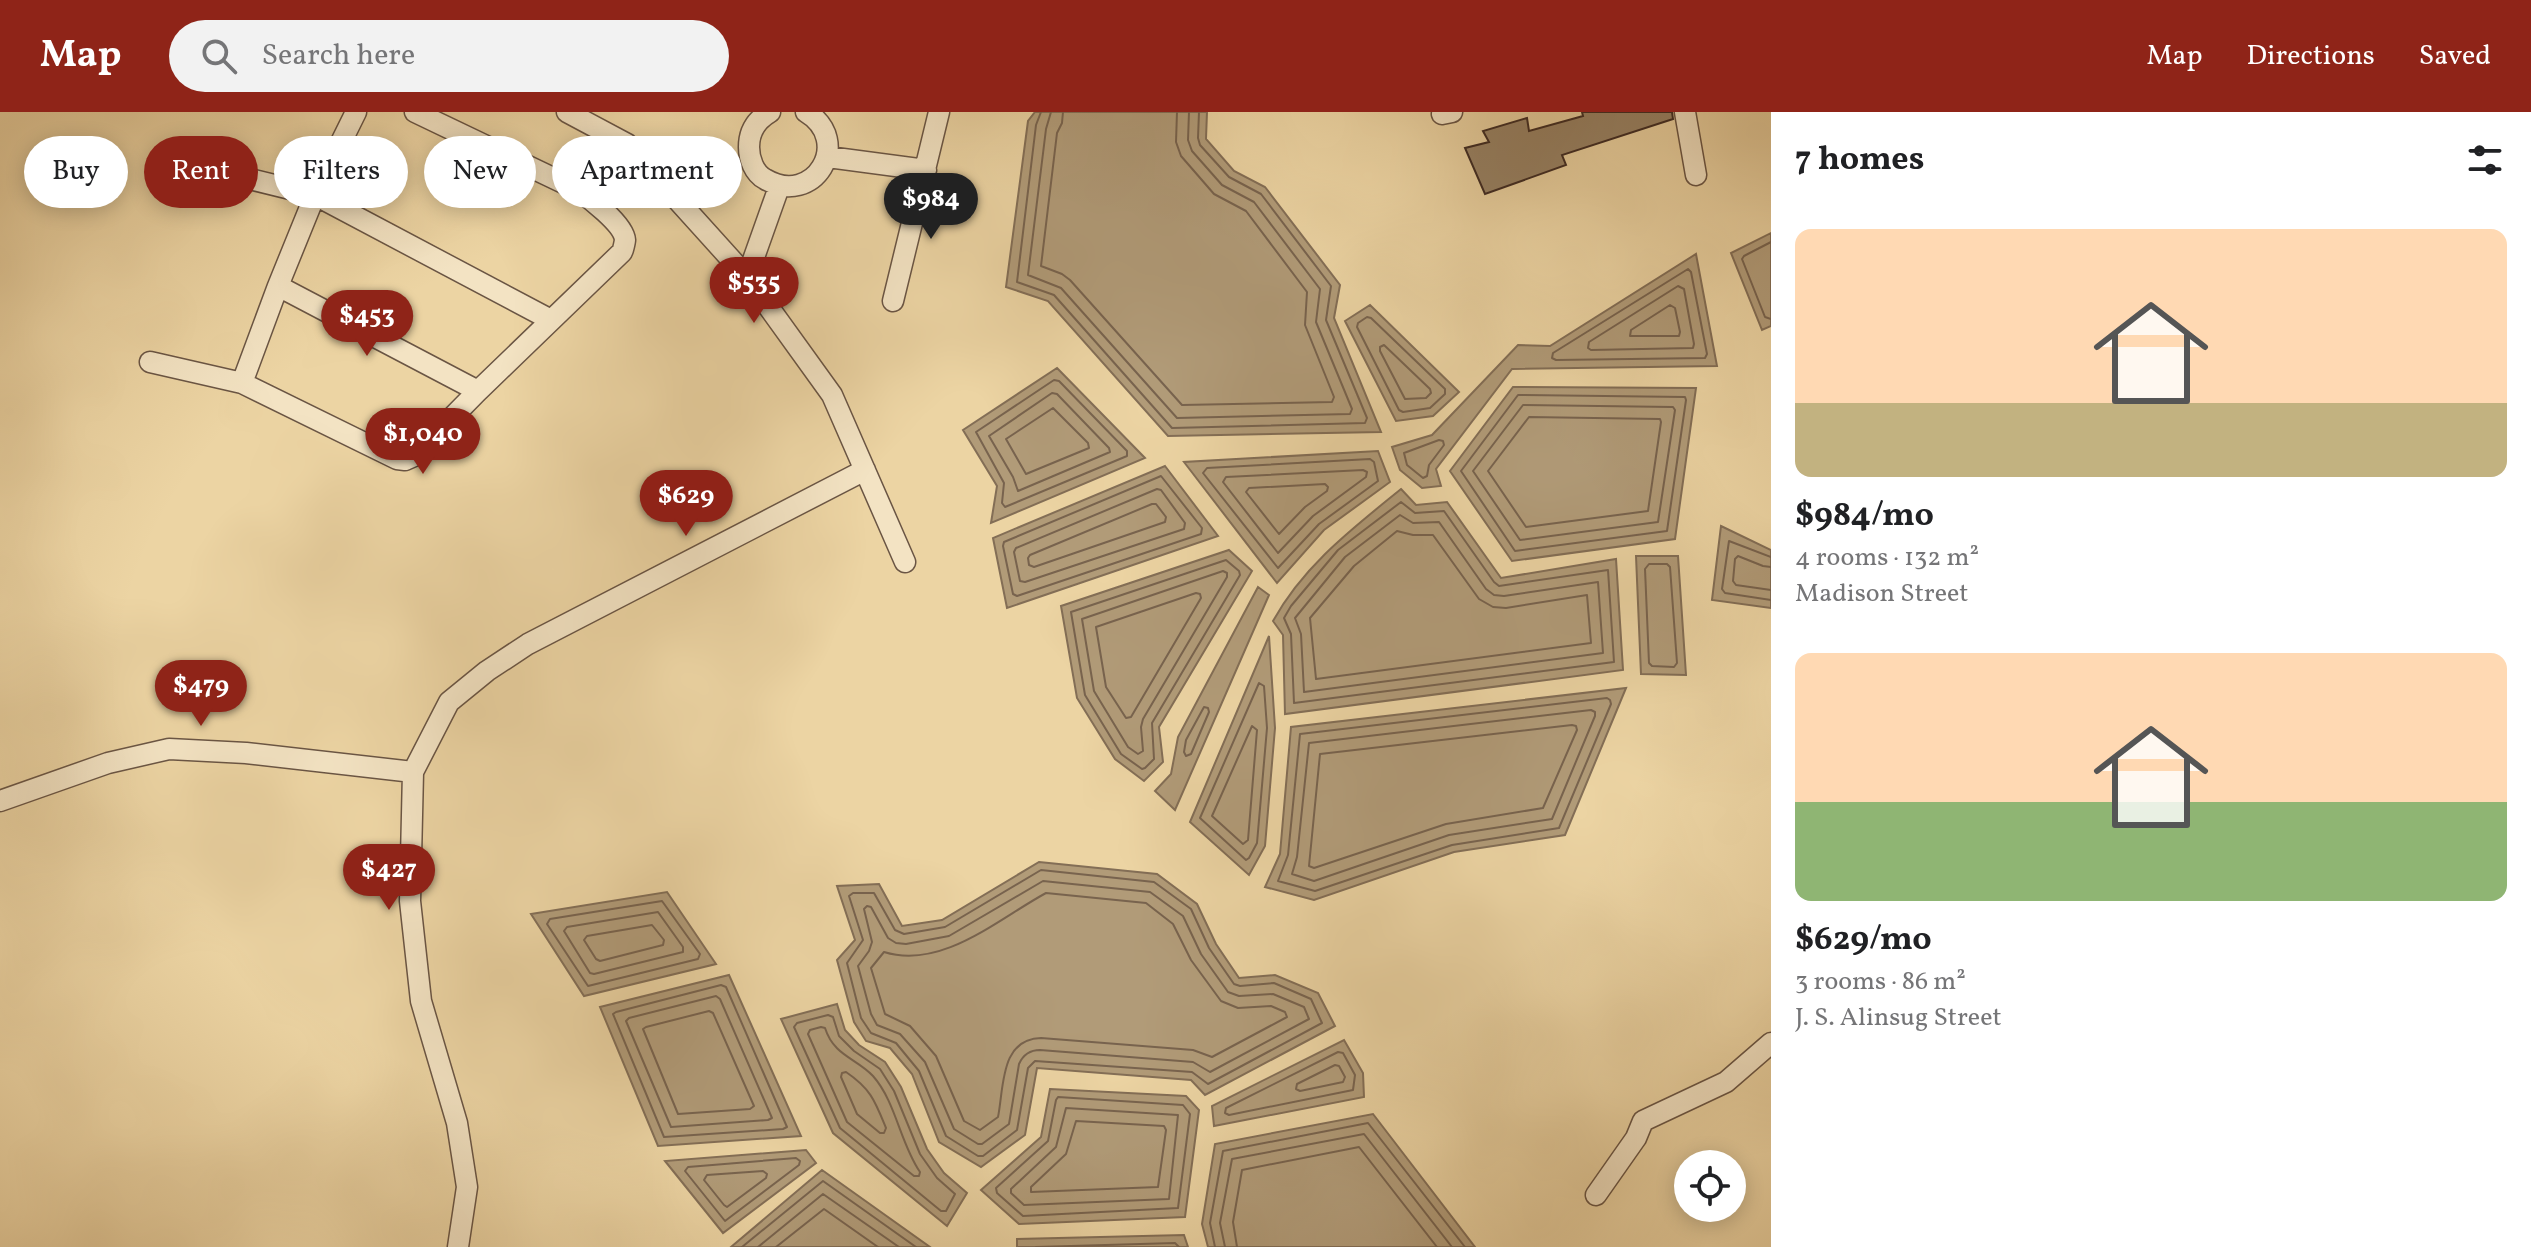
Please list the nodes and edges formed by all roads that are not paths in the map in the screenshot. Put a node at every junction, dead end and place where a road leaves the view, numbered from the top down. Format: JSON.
{"nodes":[{"id":1,"x":356,"y":112,"type":"edge"},
{"id":2,"x":415,"y":112,"type":"edge"},
{"id":3,"x":567,"y":112,"type":"edge"},
{"id":4,"x":770,"y":112,"type":"edge"},
{"id":5,"x":806,"y":112,"type":"edge"},
{"id":6,"x":939,"y":112,"type":"edge"},
{"id":7,"x":1685,"y":112,"type":"edge"},
{"id":8,"x":344,"y":136,"type":"edge"},
{"id":9,"x":828,"y":157,"type":"junction"},
{"id":10,"x":926,"y":170,"type":"junction"},
{"id":11,"x":1696,"y":175,"type":"dead end"},
{"id":12,"x":779,"y":187,"type":"junction"},
{"id":13,"x":310,"y":208,"type":"edge"},
{"id":14,"x":340,"y":208,"type":"edge"},
{"id":15,"x":747,"y":277,"type":"junction"},
{"id":16,"x":278,"y":286,"type":"junction"},
{"id":17,"x":893,"y":301,"type":"dead end"},
{"id":18,"x":551,"y":320,"type":"junction"},
{"id":19,"x":150,"y":362,"type":"dead end"},
{"id":20,"x":242,"y":383,"type":"junction"},
{"id":21,"x":478,"y":391,"type":"junction"},
{"id":22,"x":865,"y":470,"type":"junction"},
{"id":23,"x":905,"y":562,"type":"dead end"},
{"id":24,"x":413,"y":772,"type":"junction"},
{"id":25,"x":0,"y":801,"type":"edge"},
{"id":26,"x":1771,"y":1043,"type":"edge"},
{"id":27,"x":1596,"y":1195,"type":"dead end"},
{"id":28,"x":458,"y":1247,"type":"edge"}],
"edges":[{"from":1,"to":8,"type":"street"},
{"from":2,"to":18,"type":"street"},
{"from":3,"to":15,"type":"street"},
{"from":4,"to":12,"type":"street"},
{"from":5,"to":9,"type":"street"},
{"from":6,"to":10,"type":"street"},
{"from":7,"to":11,"type":"street"},
{"from":9,"to":10,"type":"street"},
{"from":9,"to":12,"type":"street"},
{"from":10,"to":17,"type":"street"},
{"from":12,"to":15,"type":"street"},
{"from":13,"to":16,"type":"street"},
{"from":14,"to":18,"type":"street"},
{"from":15,"to":22,"type":"street"},
{"from":16,"to":20,"type":"street"},
{"from":16,"to":21,"type":"street"},
{"from":18,"to":21,"type":"street"},
{"from":19,"to":20,"type":"street"},
{"from":20,"to":21,"type":"street"},
{"from":22,"to":23,"type":"street"},
{"from":22,"to":24,"type":"street"},
{"from":24,"to":25,"type":"street"},
{"from":24,"to":28,"type":"street"},
{"from":26,"to":27,"type":"street"}]}
